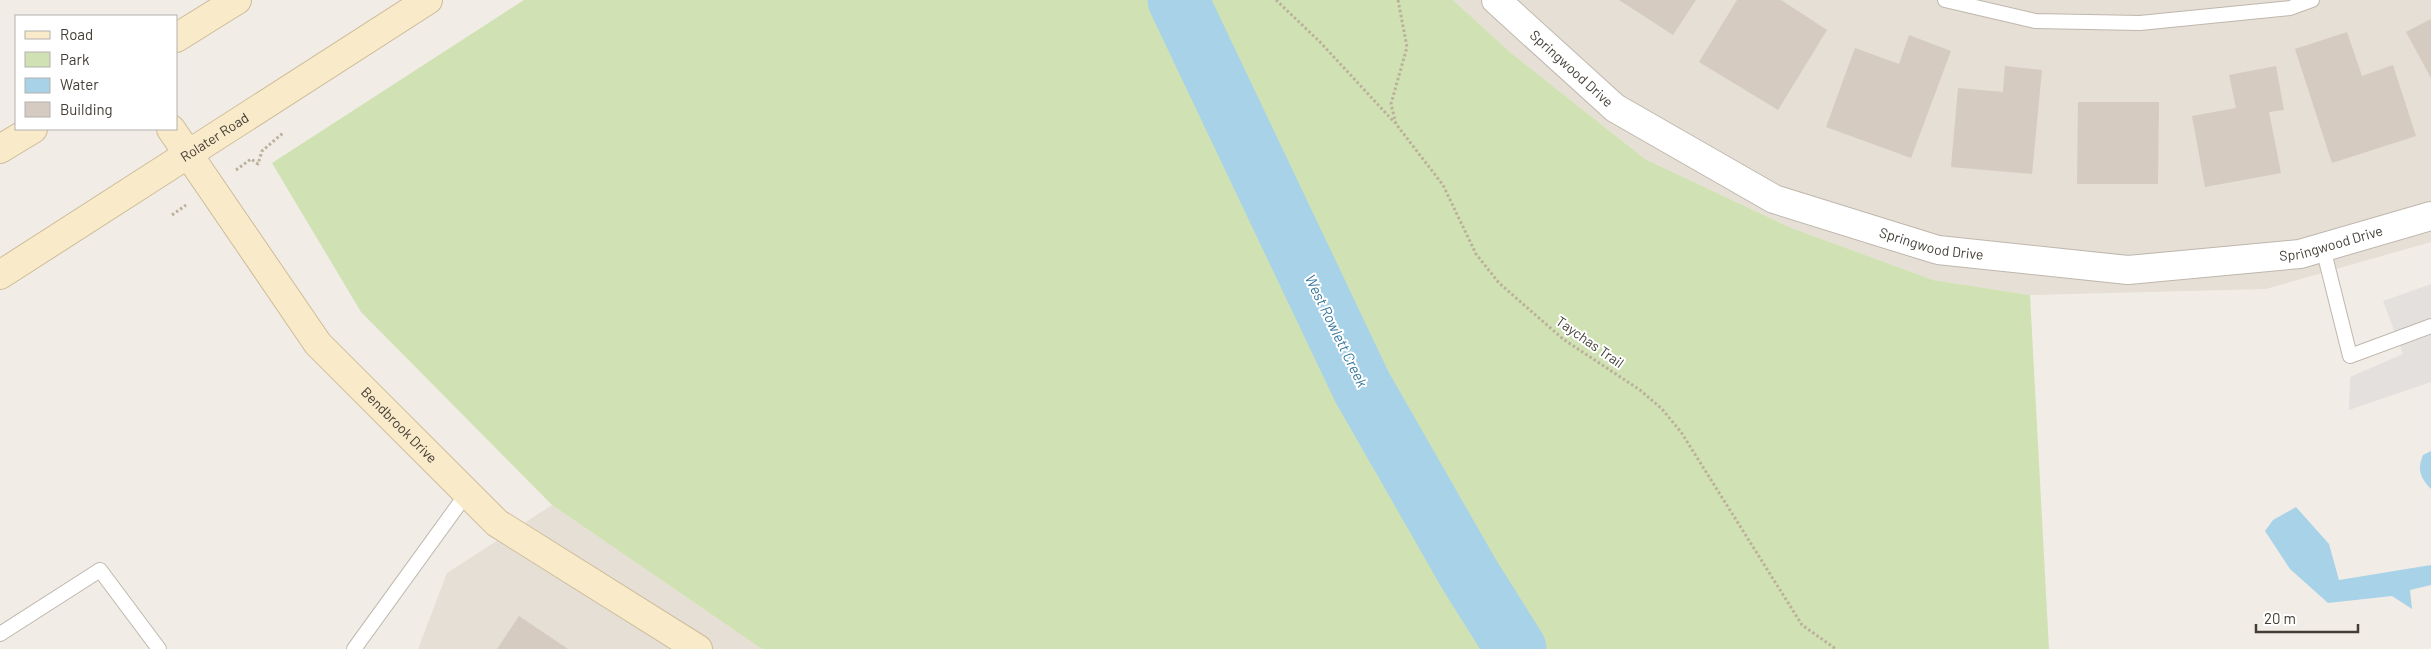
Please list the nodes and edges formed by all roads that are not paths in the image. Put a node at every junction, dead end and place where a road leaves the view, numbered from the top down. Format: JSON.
{"nodes":[{"id":1,"x":237,"y":0,"type":"edge"},
{"id":2,"x":428,"y":0,"type":"edge"},
{"id":3,"x":1496,"y":0,"type":"edge"},
{"id":4,"x":1945,"y":0,"type":"edge"},
{"id":5,"x":2312,"y":0,"type":"edge"},
{"id":6,"x":178,"y":37,"type":"edge"},
{"id":7,"x":31,"y":130,"type":"edge"},
{"id":8,"x":172,"y":130,"type":"edge"},
{"id":9,"x":0,"y":149,"type":"edge"},
{"id":10,"x":187,"y":155,"type":"junction"},
{"id":11,"x":2431,"y":216,"type":"edge"},
{"id":12,"x":2322,"y":248,"type":"junction"},
{"id":13,"x":0,"y":275,"type":"edge"},
{"id":14,"x":2431,"y":326,"type":"edge"},
{"id":15,"x":467,"y":493,"type":"junction"},
{"id":16,"x":0,"y":634,"type":"edge"},
{"id":17,"x":159,"y":649,"type":"edge"},
{"id":18,"x":354,"y":649,"type":"edge"},
{"id":19,"x":698,"y":649,"type":"edge"}],
"edges":[{"from":1,"to":6,"type":"street"},
{"from":2,"to":10,"type":"street","name":"Rolater Road"},
{"from":3,"to":12,"type":"street","name":"Springwood Drive"},
{"from":4,"to":5,"type":"lane"},
{"from":7,"to":9,"type":"street"},
{"from":8,"to":10,"type":"street","name":"Bendbrook Drive"},
{"from":10,"to":13,"type":"street","name":"Rolater Road"},
{"from":10,"to":15,"type":"street","name":"Bendbrook Drive"},
{"from":11,"to":12,"type":"street","name":"Springwood Drive"},
{"from":12,"to":14,"type":"lane"},
{"from":15,"to":18,"type":"lane"},
{"from":15,"to":19,"type":"street","name":"Bendbrook Drive"},
{"from":16,"to":17,"type":"lane"}]}
